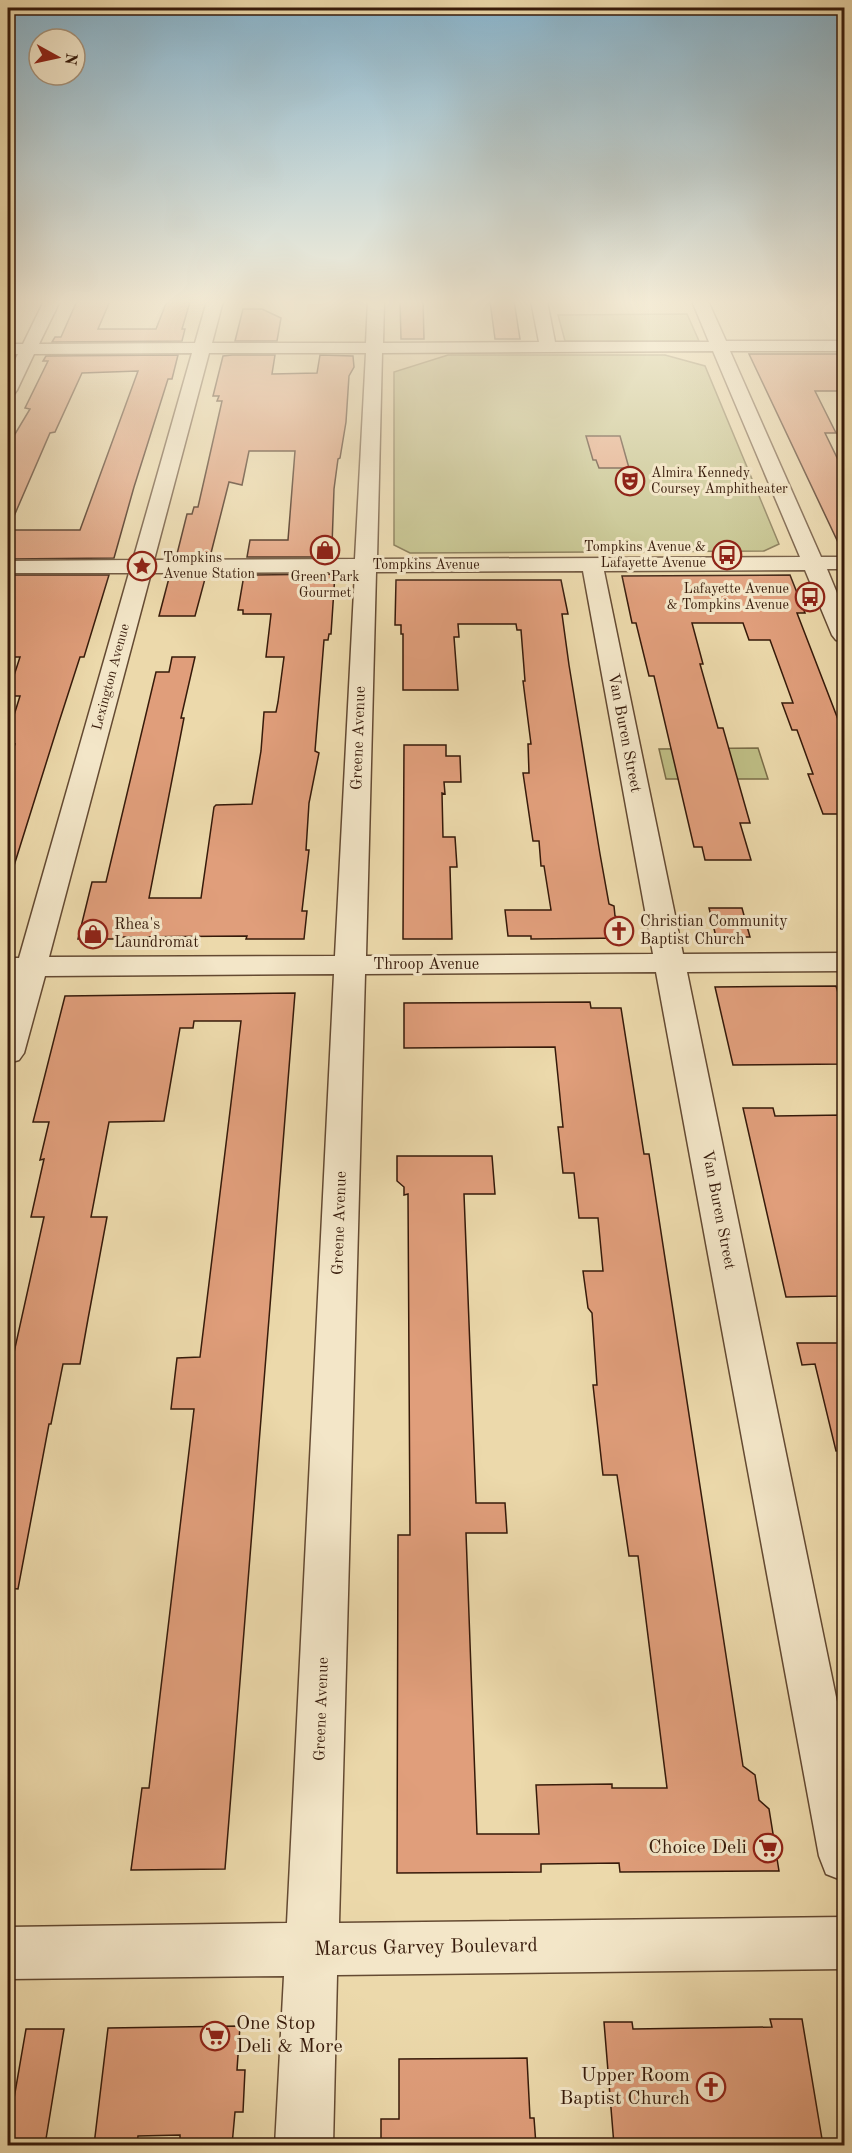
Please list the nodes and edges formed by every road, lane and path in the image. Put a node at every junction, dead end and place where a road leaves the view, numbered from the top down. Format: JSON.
{"nodes":[{"id":1,"x":187,"y":401,"type":"edge"},
{"id":2,"x":373,"y":401,"type":"edge"},
{"id":3,"x":743,"y":401,"type":"edge"},
{"id":4,"x":813,"y":563,"type":"junction"},
{"id":5,"x":844,"y":563,"type":"edge"},
{"id":6,"x":591,"y":564,"type":"junction"},
{"id":7,"x":366,"y":565,"type":"junction"},
{"id":8,"x":142,"y":566,"type":"junction"},
{"id":9,"x":8,"y":567,"type":"edge"},
{"id":10,"x":844,"y":635,"type":"edge"},
{"id":11,"x":844,"y":962,"type":"edge"},
{"id":12,"x":669,"y":963,"type":"junction"},
{"id":13,"x":350,"y":965,"type":"junction"},
{"id":14,"x":19,"y":967,"type":"edge"},
{"id":15,"x":8,"y":1053,"type":"edge"},
{"id":16,"x":844,"y":1856,"type":"edge"},
{"id":17,"x":844,"y":1943,"type":"edge"},
{"id":18,"x":312,"y":1950,"type":"junction"},
{"id":19,"x":8,"y":1953,"type":"edge"},
{"id":20,"x":304,"y":2145,"type":"edge"}],
"edges":[{"from":1,"to":8,"type":"street","name":"Lexington Avenue"},
{"from":2,"to":7,"type":"street","name":"Greene Avenue"},
{"from":3,"to":4,"type":"street"},
{"from":4,"to":5,"type":"street","name":"Tompkins Avenue"},
{"from":4,"to":6,"type":"street","name":"Tompkins Avenue"},
{"from":4,"to":10,"type":"street"},
{"from":6,"to":7,"type":"street","name":"Tompkins Avenue"},
{"from":6,"to":12,"type":"street","name":"Van Buren Street"},
{"from":7,"to":8,"type":"street","name":"Tompkins Avenue"},
{"from":7,"to":13,"type":"street","name":"Greene Avenue"},
{"from":8,"to":9,"type":"street","name":"Tompkins Avenue"},
{"from":8,"to":14,"type":"street","name":"Lexington Avenue"},
{"from":11,"to":12,"type":"street","name":"Throop Avenue"},
{"from":12,"to":13,"type":"street","name":"Throop Avenue"},
{"from":12,"to":16,"type":"street","name":"Van Buren Street"},
{"from":13,"to":14,"type":"street","name":"Throop Avenue"},
{"from":13,"to":18,"type":"street","name":"Greene Avenue"},
{"from":14,"to":15,"type":"street","name":"Lexington Avenue"},
{"from":17,"to":18,"type":"street","name":"Marcus Garvey Boulevard"},
{"from":18,"to":19,"type":"street","name":"Marcus Garvey Boulevard"},
{"from":18,"to":20,"type":"street","name":"Greene Avenue"}]}
